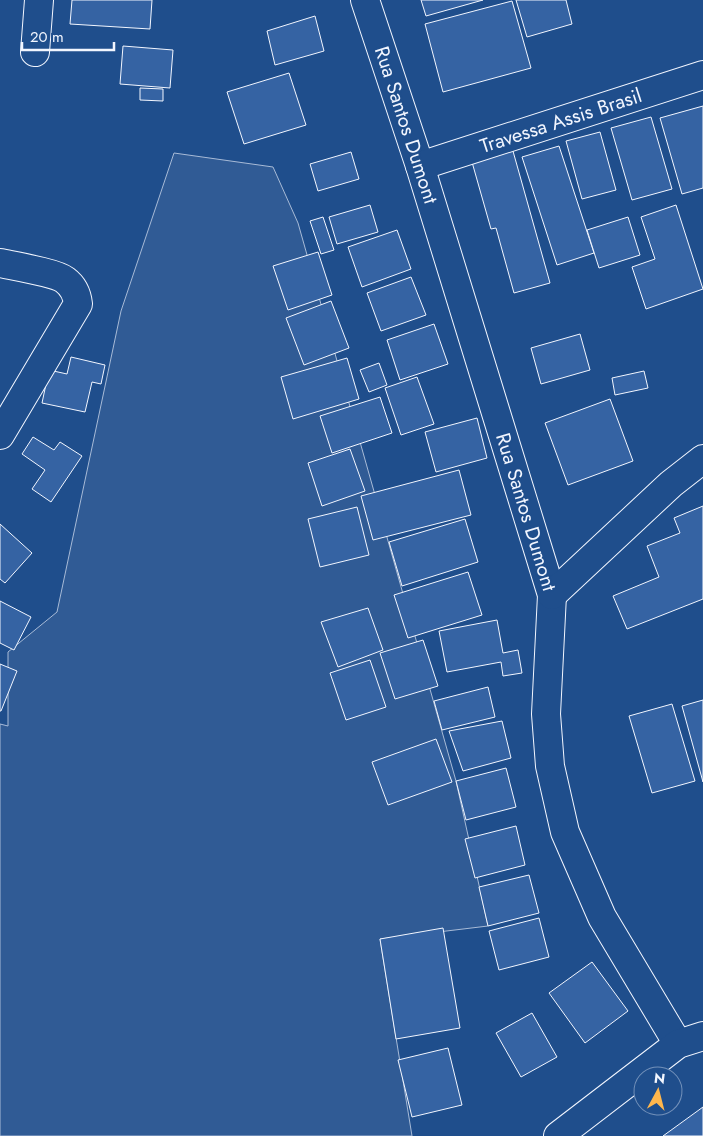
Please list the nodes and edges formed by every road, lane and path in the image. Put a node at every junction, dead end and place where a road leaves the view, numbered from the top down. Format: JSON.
{"nodes":[{"id":1,"x":39,"y":0,"type":"edge"},
{"id":2,"x":365,"y":0,"type":"edge"},
{"id":3,"x":35,"y":52,"type":"dead end"},
{"id":4,"x":703,"y":75,"type":"edge"},
{"id":5,"x":420,"y":166,"type":"junction"},
{"id":6,"x":0,"y":263,"type":"edge"},
{"id":7,"x":0,"y":435,"type":"edge"},
{"id":8,"x":703,"y":459,"type":"edge"},
{"id":9,"x":552,"y":595,"type":"junction"},
{"id":10,"x":690,"y":1040,"type":"edge"},
{"id":11,"x":558,"y":1136,"type":"edge"}],
"edges":[{"from":1,"to":3,"type":"street"},
{"from":2,"to":5,"type":"street","name":"Rua Santos Dumont"},
{"from":4,"to":5,"type":"street","name":"Travessa Assis Brasil"},
{"from":5,"to":9,"type":"street","name":"Rua Santos Dumont"},
{"from":6,"to":7,"type":"street"},
{"from":8,"to":9,"type":"street"},
{"from":9,"to":10,"type":"street","name":"Rua Santos Dumont"},
{"from":10,"to":11,"type":"street"}]}
